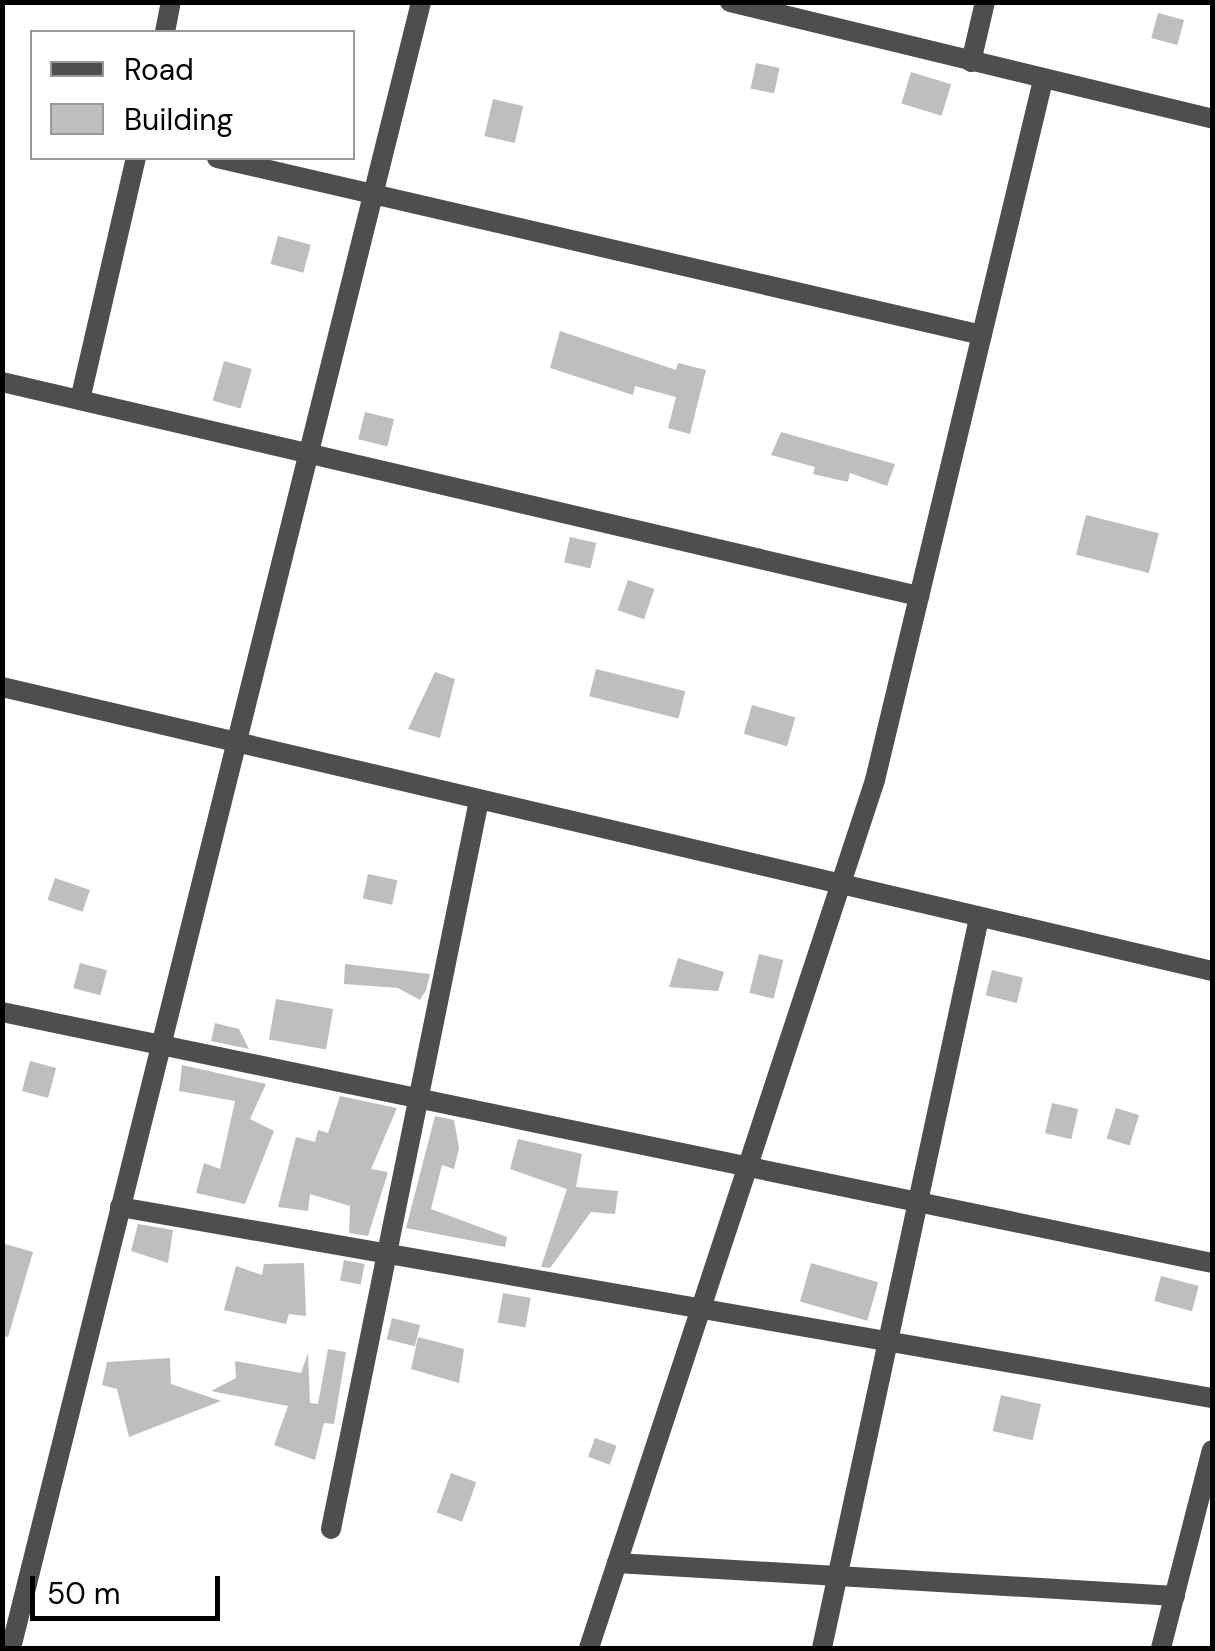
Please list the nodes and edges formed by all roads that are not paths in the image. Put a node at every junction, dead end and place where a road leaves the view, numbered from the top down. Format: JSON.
{"nodes":[{"id":1,"x":172,"y":2,"type":"edge"},
{"id":2,"x":421,"y":2,"type":"edge"},
{"id":3,"x":730,"y":2,"type":"edge"},
{"id":4,"x":986,"y":2,"type":"edge"},
{"id":5,"x":165,"y":30,"type":"edge"},
{"id":6,"x":971,"y":62,"type":"junction"},
{"id":7,"x":1043,"y":80,"type":"junction"},
{"id":8,"x":1212,"y":119,"type":"edge"},
{"id":9,"x":136,"y":160,"type":"edge"},
{"id":10,"x":227,"y":160,"type":"edge"},
{"id":11,"x":373,"y":194,"type":"junction"},
{"id":12,"x":982,"y":335,"type":"junction"},
{"id":13,"x":2,"y":382,"type":"edge"},
{"id":14,"x":80,"y":400,"type":"junction"},
{"id":15,"x":307,"y":453,"type":"junction"},
{"id":16,"x":920,"y":596,"type":"junction"},
{"id":17,"x":2,"y":687,"type":"edge"},
{"id":18,"x":234,"y":742,"type":"junction"},
{"id":19,"x":479,"y":800,"type":"junction"},
{"id":20,"x":840,"y":886,"type":"junction"},
{"id":21,"x":979,"y":918,"type":"junction"},
{"id":22,"x":1212,"y":971,"type":"edge"},
{"id":23,"x":2,"y":1012,"type":"edge"},
{"id":24,"x":158,"y":1050,"type":"junction"},
{"id":25,"x":418,"y":1102,"type":"junction"},
{"id":26,"x":747,"y":1169,"type":"junction"},
{"id":27,"x":918,"y":1204,"type":"junction"},
{"id":28,"x":120,"y":1207,"type":"junction"},
{"id":29,"x":387,"y":1252,"type":"junction"},
{"id":30,"x":1212,"y":1263,"type":"edge"},
{"id":31,"x":702,"y":1306,"type":"junction"},
{"id":32,"x":889,"y":1338,"type":"junction"},
{"id":33,"x":1212,"y":1398,"type":"edge"},
{"id":34,"x":1212,"y":1450,"type":"edge"},
{"id":35,"x":331,"y":1529,"type":"dead end"},
{"id":36,"x":617,"y":1563,"type":"junction"},
{"id":37,"x":838,"y":1576,"type":"junction"},
{"id":38,"x":1174,"y":1596,"type":"junction"},
{"id":39,"x":11,"y":1648,"type":"edge"},
{"id":40,"x":589,"y":1648,"type":"edge"},
{"id":41,"x":822,"y":1648,"type":"edge"},
{"id":42,"x":1161,"y":1648,"type":"edge"}],
"edges":[{"from":1,"to":5,"type":"street"},
{"from":2,"to":11,"type":"street"},
{"from":3,"to":6,"type":"street"},
{"from":4,"to":6,"type":"street"},
{"from":6,"to":7,"type":"street"},
{"from":7,"to":8,"type":"street"},
{"from":7,"to":12,"type":"street"},
{"from":9,"to":14,"type":"street"},
{"from":10,"to":11,"type":"street"},
{"from":11,"to":12,"type":"street"},
{"from":11,"to":15,"type":"street"},
{"from":12,"to":16,"type":"street"},
{"from":13,"to":14,"type":"street"},
{"from":14,"to":15,"type":"street"},
{"from":15,"to":16,"type":"street"},
{"from":15,"to":18,"type":"street"},
{"from":16,"to":20,"type":"street"},
{"from":17,"to":18,"type":"street"},
{"from":18,"to":19,"type":"street"},
{"from":18,"to":24,"type":"street"},
{"from":19,"to":20,"type":"street"},
{"from":19,"to":25,"type":"street"},
{"from":20,"to":21,"type":"street"},
{"from":20,"to":26,"type":"street"},
{"from":21,"to":22,"type":"street"},
{"from":21,"to":27,"type":"street"},
{"from":23,"to":24,"type":"street"},
{"from":24,"to":25,"type":"street"},
{"from":24,"to":28,"type":"street"},
{"from":25,"to":26,"type":"street"},
{"from":25,"to":29,"type":"street"},
{"from":26,"to":27,"type":"street"},
{"from":26,"to":31,"type":"street"},
{"from":27,"to":30,"type":"street"},
{"from":27,"to":32,"type":"street"},
{"from":28,"to":29,"type":"street"},
{"from":28,"to":39,"type":"street"},
{"from":29,"to":31,"type":"street"},
{"from":29,"to":35,"type":"street"},
{"from":31,"to":32,"type":"street"},
{"from":31,"to":36,"type":"street"},
{"from":32,"to":33,"type":"street"},
{"from":32,"to":37,"type":"street"},
{"from":34,"to":38,"type":"street"},
{"from":36,"to":37,"type":"street"},
{"from":36,"to":40,"type":"street"},
{"from":37,"to":38,"type":"street"},
{"from":37,"to":41,"type":"street"},
{"from":38,"to":42,"type":"street"}]}
